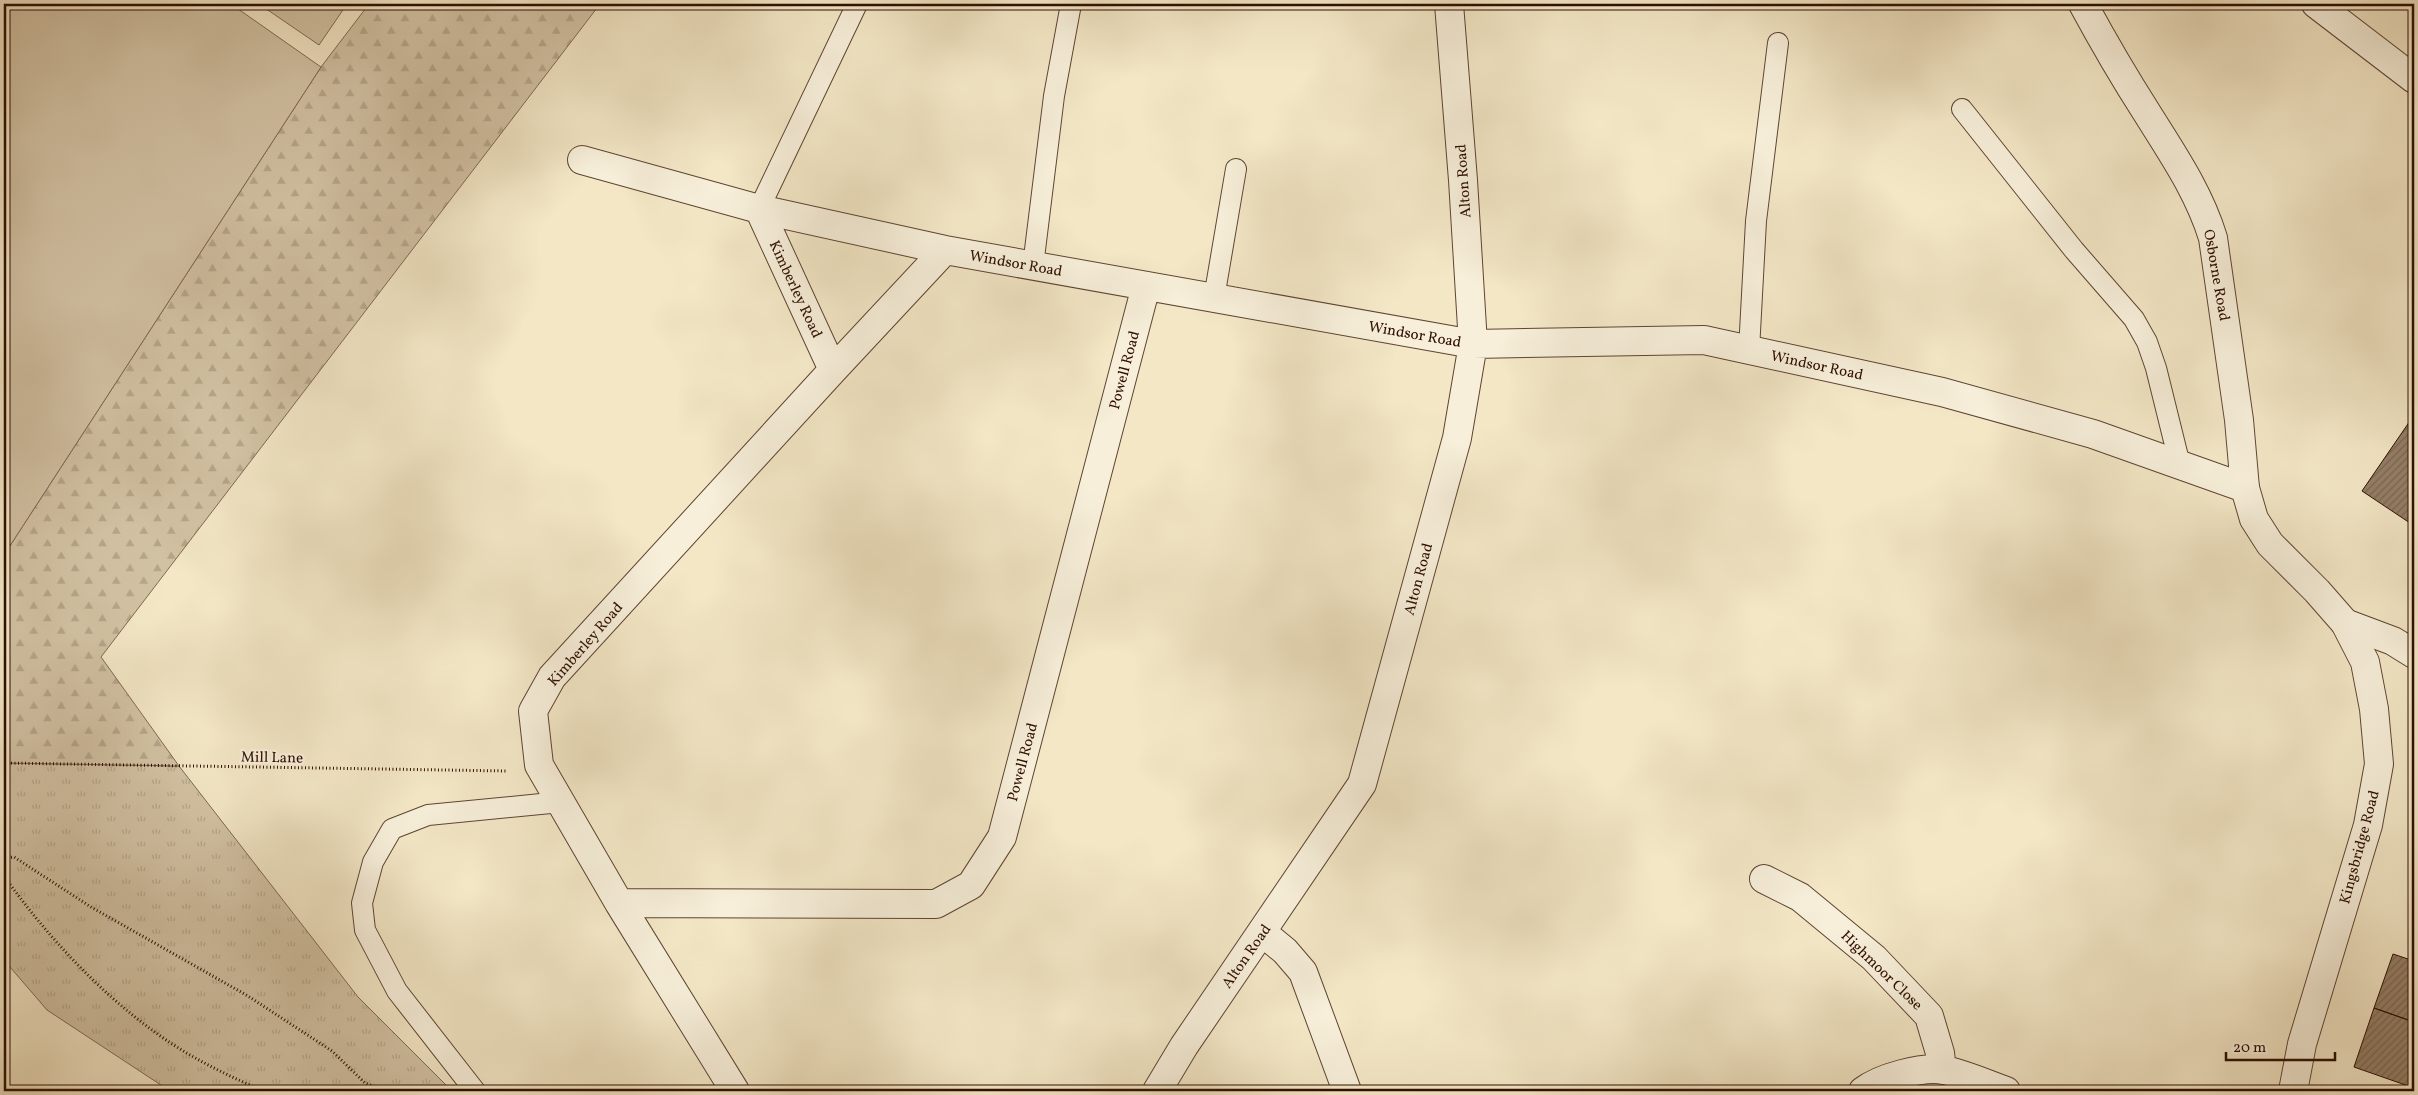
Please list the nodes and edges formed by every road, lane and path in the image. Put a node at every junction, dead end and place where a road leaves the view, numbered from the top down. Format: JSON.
{"nodes":[{"id":1,"x":857,"y":4,"type":"edge"},
{"id":2,"x":1071,"y":4,"type":"edge"},
{"id":3,"x":1449,"y":4,"type":"edge"},
{"id":4,"x":2083,"y":4,"type":"edge"},
{"id":5,"x":2316,"y":4,"type":"edge"},
{"id":6,"x":1778,"y":43,"type":"dead end"},
{"id":7,"x":2414,"y":79,"type":"edge"},
{"id":8,"x":1962,"y":109,"type":"dead end"},
{"id":9,"x":582,"y":160,"type":"dead end"},
{"id":10,"x":1236,"y":170,"type":"dead end"},
{"id":11,"x":759,"y":209,"type":"junction"},
{"id":12,"x":945,"y":250,"type":"junction"},
{"id":13,"x":1033,"y":266,"type":"junction"},
{"id":14,"x":1146,"y":286,"type":"junction"},
{"id":15,"x":1214,"y":298,"type":"junction"},
{"id":16,"x":1473,"y":344,"type":"junction"},
{"id":17,"x":1748,"y":350,"type":"junction"},
{"id":18,"x":832,"y":370,"type":"junction"},
{"id":19,"x":2180,"y":465,"type":"junction"},
{"id":20,"x":2245,"y":488,"type":"junction"},
{"id":21,"x":2345,"y":623,"type":"junction"},
{"id":22,"x":2414,"y":654,"type":"edge"},
{"id":23,"x":4,"y":763,"type":"edge"},
{"id":24,"x":539,"y":765,"type":"junction"},
{"id":25,"x":561,"y":802,"type":"junction"},
{"id":26,"x":4,"y":858,"type":"edge"},
{"id":27,"x":4,"y":876,"type":"edge"},
{"id":28,"x":1764,"y":878,"type":"dead end"},
{"id":29,"x":619,"y":903,"type":"junction"},
{"id":30,"x":1262,"y":932,"type":"junction"},
{"id":31,"x":1942,"y":1070,"type":"junction"},
{"id":32,"x":263,"y":1091,"type":"edge"},
{"id":33,"x":387,"y":1091,"type":"edge"},
{"id":34,"x":475,"y":1091,"type":"edge"},
{"id":35,"x":735,"y":1091,"type":"edge"},
{"id":36,"x":1157,"y":1091,"type":"edge"},
{"id":37,"x":1347,"y":1091,"type":"edge"},
{"id":38,"x":1863,"y":1091,"type":"edge"},
{"id":39,"x":2006,"y":1091,"type":"edge"},
{"id":40,"x":2293,"y":1091,"type":"edge"}],
"edges":[{"from":1,"to":11,"type":"lane"},
{"from":2,"to":13,"type":"lane"},
{"from":3,"to":16,"type":"street","name":"Alton Road"},
{"from":4,"to":20,"type":"street","name":"Osborne Road"},
{"from":5,"to":7,"type":"street"},
{"from":6,"to":17,"type":"lane"},
{"from":8,"to":19,"type":"lane"},
{"from":9,"to":11,"type":"street","name":"Windsor Road"},
{"from":10,"to":15,"type":"lane"},
{"from":11,"to":12,"type":"street","name":"Windsor Road"},
{"from":11,"to":18,"type":"street","name":"Kimberley Road"},
{"from":12,"to":13,"type":"street","name":"Windsor Road"},
{"from":12,"to":18,"type":"street","name":"Kimberley Road"},
{"from":13,"to":14,"type":"street","name":"Windsor Road"},
{"from":14,"to":15,"type":"street","name":"Windsor Road"},
{"from":14,"to":29,"type":"street","name":"Powell Road"},
{"from":15,"to":16,"type":"street","name":"Windsor Road"},
{"from":16,"to":17,"type":"street","name":"Windsor Road"},
{"from":16,"to":30,"type":"street","name":"Alton Road"},
{"from":17,"to":19,"type":"street","name":"Windsor Road"},
{"from":18,"to":24,"type":"street","name":"Kimberley Road"},
{"from":19,"to":20,"type":"street","name":"Windsor Road"},
{"from":20,"to":21,"type":"street","name":"Kingsbridge Road"},
{"from":21,"to":22,"type":"street"},
{"from":21,"to":40,"type":"street","name":"Kingsbridge Road"},
{"from":23,"to":24,"type":"path","name":"Mill Lane"},
{"from":24,"to":25,"type":"street","name":"Kimberley Road"},
{"from":25,"to":29,"type":"street","name":"Kimberley Road"},
{"from":25,"to":34,"type":"lane"},
{"from":26,"to":33,"type":"path"},
{"from":27,"to":32,"type":"path"},
{"from":28,"to":31,"type":"street","name":"Highmoor Close"},
{"from":29,"to":35,"type":"street","name":"Kimberley Road"},
{"from":30,"to":36,"type":"street","name":"Alton Road"},
{"from":30,"to":37,"type":"street"},
{"from":31,"to":38,"type":"street"},
{"from":31,"to":39,"type":"street"}]}
